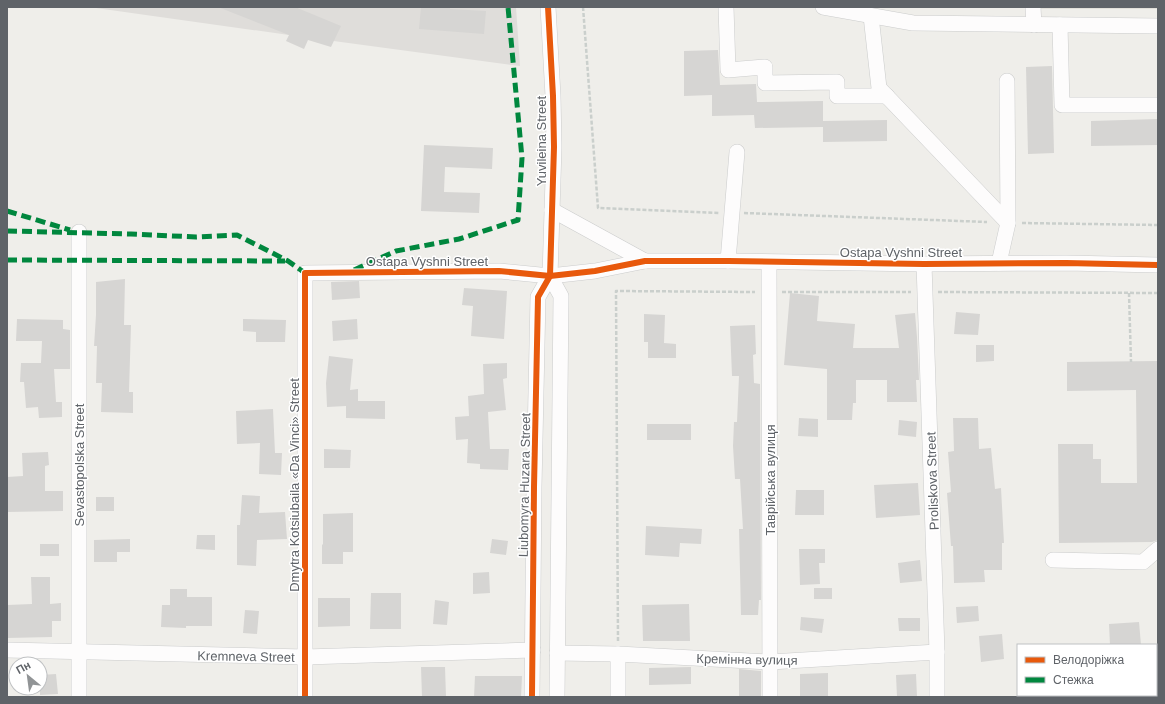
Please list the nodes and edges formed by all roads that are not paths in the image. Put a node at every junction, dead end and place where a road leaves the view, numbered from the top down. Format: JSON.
{"nodes":[{"id":1,"x":548,"y":7,"type":"edge"},
{"id":2,"x":726,"y":7,"type":"edge"},
{"id":3,"x":823,"y":7,"type":"edge"},
{"id":4,"x":1033,"y":7,"type":"edge"},
{"id":5,"x":871,"y":16,"type":"junction"},
{"id":6,"x":1034,"y":25,"type":"junction"},
{"id":7,"x":1060,"y":25,"type":"junction"},
{"id":8,"x":1158,"y":26,"type":"edge"},
{"id":9,"x":1007,"y":81,"type":"dead end"},
{"id":10,"x":887,"y":96,"type":"junction"},
{"id":11,"x":1158,"y":105,"type":"edge"},
{"id":12,"x":737,"y":152,"type":"dead end"},
{"id":13,"x":552,"y":210,"type":"junction"},
{"id":14,"x":1008,"y":222,"type":"junction"},
{"id":15,"x":79,"y":232,"type":"dead end"},
{"id":16,"x":645,"y":261,"type":"junction"},
{"id":17,"x":728,"y":261,"type":"junction"},
{"id":18,"x":769,"y":262,"type":"junction"},
{"id":19,"x":999,"y":263,"type":"junction"},
{"id":20,"x":924,"y":264,"type":"junction"},
{"id":21,"x":1158,"y":265,"type":"edge"},
{"id":22,"x":305,"y":273,"type":"joint"},
{"id":23,"x":550,"y":276,"type":"junction"},
{"id":24,"x":1158,"y":549,"type":"edge"},
{"id":25,"x":1053,"y":560,"type":"dead end"},
{"id":26,"x":7,"y":650,"type":"edge"},
{"id":27,"x":533,"y":650,"type":"junction"},
{"id":28,"x":79,"y":652,"type":"junction"},
{"id":29,"x":557,"y":652,"type":"junction"},
{"id":30,"x":937,"y":652,"type":"junction"},
{"id":31,"x":618,"y":654,"type":"junction"},
{"id":32,"x":305,"y":657,"type":"junction"},
{"id":33,"x":770,"y":662,"type":"junction"},
{"id":34,"x":79,"y":697,"type":"edge"},
{"id":35,"x":305,"y":697,"type":"edge"},
{"id":36,"x":532,"y":697,"type":"edge"},
{"id":37,"x":557,"y":697,"type":"edge"},
{"id":38,"x":618,"y":697,"type":"edge"},
{"id":39,"x":770,"y":697,"type":"edge"},
{"id":40,"x":937,"y":697,"type":"edge"}],
"edges":[{"from":1,"to":13,"type":"street","name":"Yuvileina Street"},
{"from":2,"to":10,"type":"street"},
{"from":3,"to":5,"type":"street"},
{"from":4,"to":6,"type":"street"},
{"from":5,"to":6,"type":"street"},
{"from":5,"to":10,"type":"street"},
{"from":6,"to":7,"type":"street"},
{"from":7,"to":8,"type":"street"},
{"from":7,"to":11,"type":"street"},
{"from":9,"to":14,"type":"street"},
{"from":10,"to":14,"type":"street"},
{"from":12,"to":17,"type":"street"},
{"from":13,"to":16,"type":"street"},
{"from":13,"to":23,"type":"street","name":"Yuvileina Street"},
{"from":14,"to":19,"type":"street"},
{"from":15,"to":28,"type":"street","name":"Sevastopolska Street"},
{"from":16,"to":17,"type":"street","name":"Ostapa Vyshni Street"},
{"from":16,"to":23,"type":"street","name":"Ostapa Vyshni Street"},
{"from":17,"to":18,"type":"street","name":"Ostapa Vyshni Street"},
{"from":18,"to":20,"type":"street","name":"Ostapa Vyshni Street"},
{"from":18,"to":33,"type":"street","name":"Таврійська вулиця"},
{"from":19,"to":20,"type":"street","name":"Ostapa Vyshni Street"},
{"from":19,"to":21,"type":"street","name":"Ostapa Vyshni Street"},
{"from":20,"to":30,"type":"street","name":"Proliskova Street"},
{"from":22,"to":23,"type":"street","name":"Ostapa Vyshni Street"},
{"from":22,"to":32,"type":"street","name":"Dmytra Kotsiubaila «Da Vinci» Street"},
{"from":23,"to":27,"type":"street","name":"Liubomyra Huzara Street"},
{"from":23,"to":29,"type":"street"},
{"from":24,"to":25,"type":"street"},
{"from":26,"to":28,"type":"street","name":"Kremneva Street"},
{"from":27,"to":32,"type":"street","name":"Kremneva Street"},
{"from":27,"to":36,"type":"street","name":"Liubomyra Huzara Street"},
{"from":28,"to":32,"type":"street","name":"Kremneva Street"},
{"from":28,"to":34,"type":"street","name":"Sevastopolska Street"},
{"from":29,"to":31,"type":"street","name":"Кремінна вулиця"},
{"from":29,"to":37,"type":"street"},
{"from":30,"to":33,"type":"street","name":"Кремінна вулиця"},
{"from":30,"to":40,"type":"street","name":"Proliskova Street"},
{"from":31,"to":33,"type":"street","name":"Кремінна вулиця"},
{"from":31,"to":38,"type":"street"},
{"from":32,"to":35,"type":"street","name":"Dmytra Kotsiubaila «Da Vinci» Street"},
{"from":33,"to":39,"type":"street","name":"Таврійська вулиця"}]}
